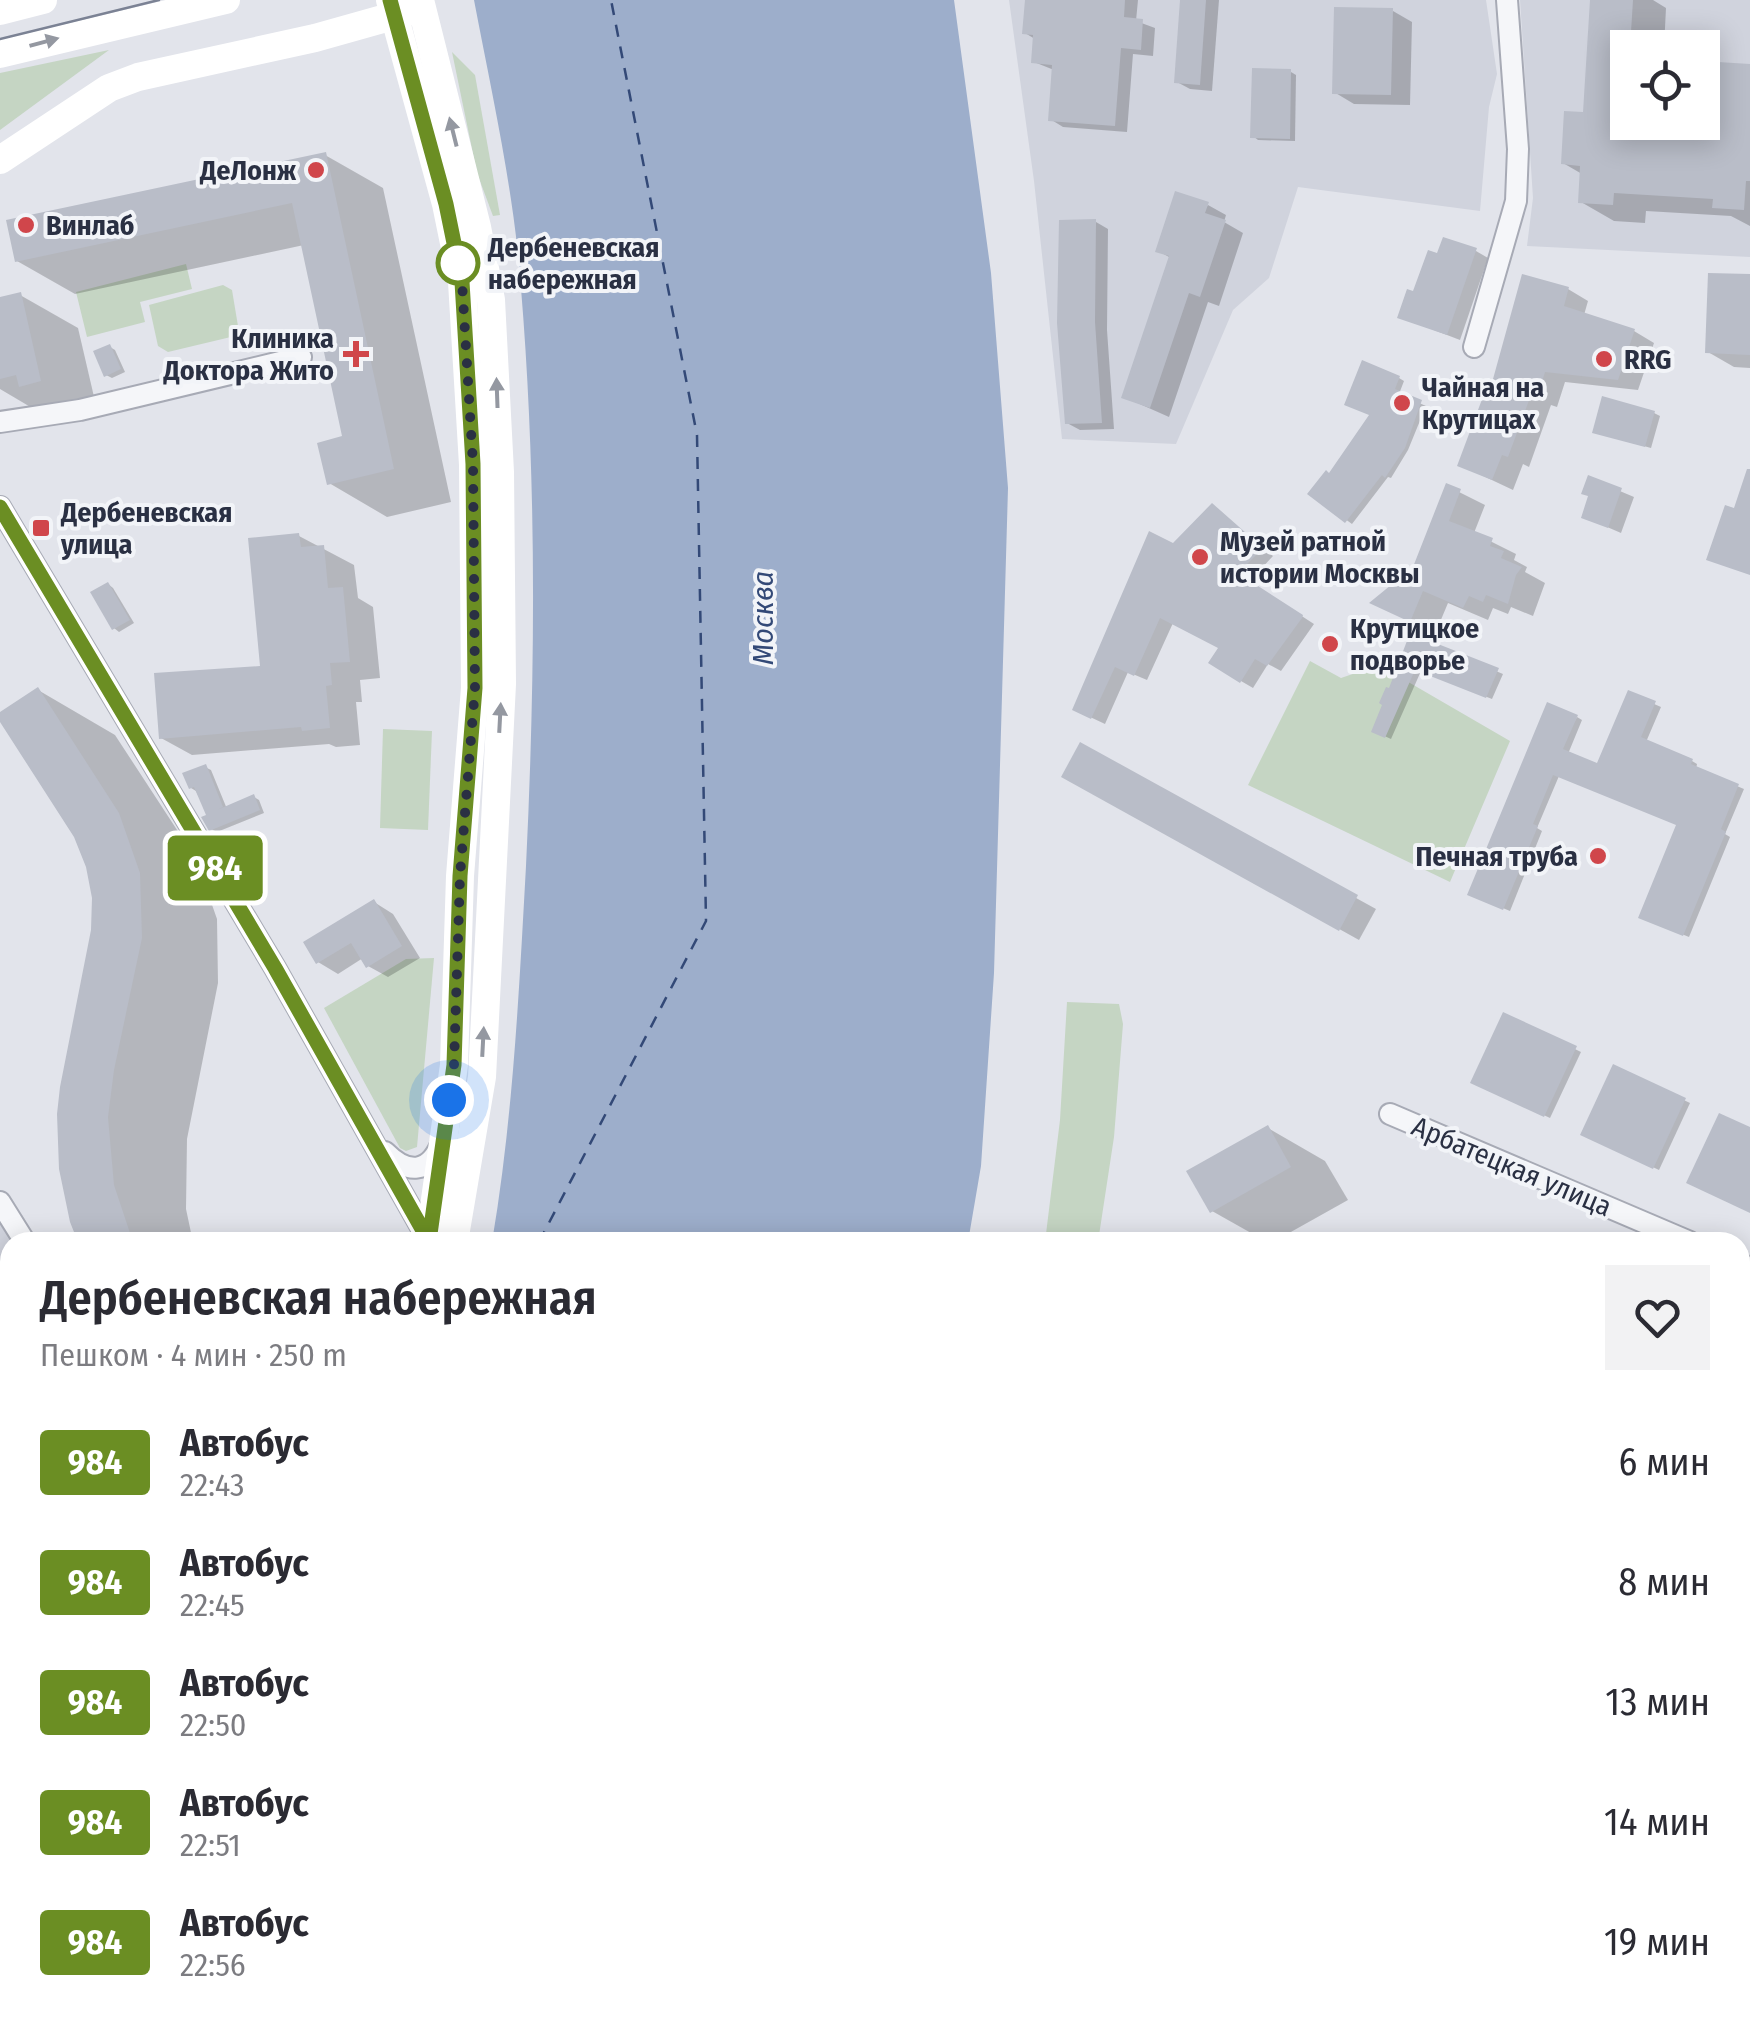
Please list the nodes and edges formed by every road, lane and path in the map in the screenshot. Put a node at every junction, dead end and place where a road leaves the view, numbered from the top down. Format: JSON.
{"nodes":[{"id":1,"x":43,"y":0,"type":"edge"},
{"id":2,"x":226,"y":0,"type":"edge"},
{"id":3,"x":1508,"y":0,"type":"edge"},
{"id":4,"x":407,"y":6,"type":"edge"},
{"id":5,"x":0,"y":11,"type":"edge"},
{"id":6,"x":0,"y":54,"type":"edge"},
{"id":7,"x":4,"y":158,"type":"edge"},
{"id":8,"x":1474,"y":347,"type":"dead end"},
{"id":9,"x":302,"y":357,"type":"dead end"},
{"id":10,"x":0,"y":422,"type":"edge"},
{"id":11,"x":0,"y":507,"type":"edge"},
{"id":12,"x":1390,"y":1114,"type":"dead end"},
{"id":13,"x":444,"y":1135,"type":"junction"},
{"id":14,"x":374,"y":1140,"type":"junction"},
{"id":15,"x":0,"y":1202,"type":"edge"},
{"id":16,"x":19,"y":1232,"type":"edge"},
{"id":17,"x":430,"y":1232,"type":"edge"},
{"id":18,"x":437,"y":1232,"type":"edge"},
{"id":19,"x":439,"y":1232,"type":"edge"},
{"id":20,"x":1667,"y":1232,"type":"edge"}],
"edges":[{"from":1,"to":5,"type":"main road"},
{"from":6,"to":2,"type":"main road","one_way":true},
{"from":3,"to":8,"type":"street"},
{"from":4,"to":7,"type":"main road"},
{"from":4,"to":13,"type":"main road"},
{"from":19,"to":4,"type":"main road","one_way":true},
{"from":9,"to":10,"type":"street"},
{"from":11,"to":14,"type":"street"},
{"from":12,"to":20,"type":"street","name":"Арбатецкая улица"},
{"from":13,"to":14,"type":"street"},
{"from":13,"to":18,"type":"main road"},
{"from":14,"to":17,"type":"street"},
{"from":15,"to":16,"type":"street"}]}
